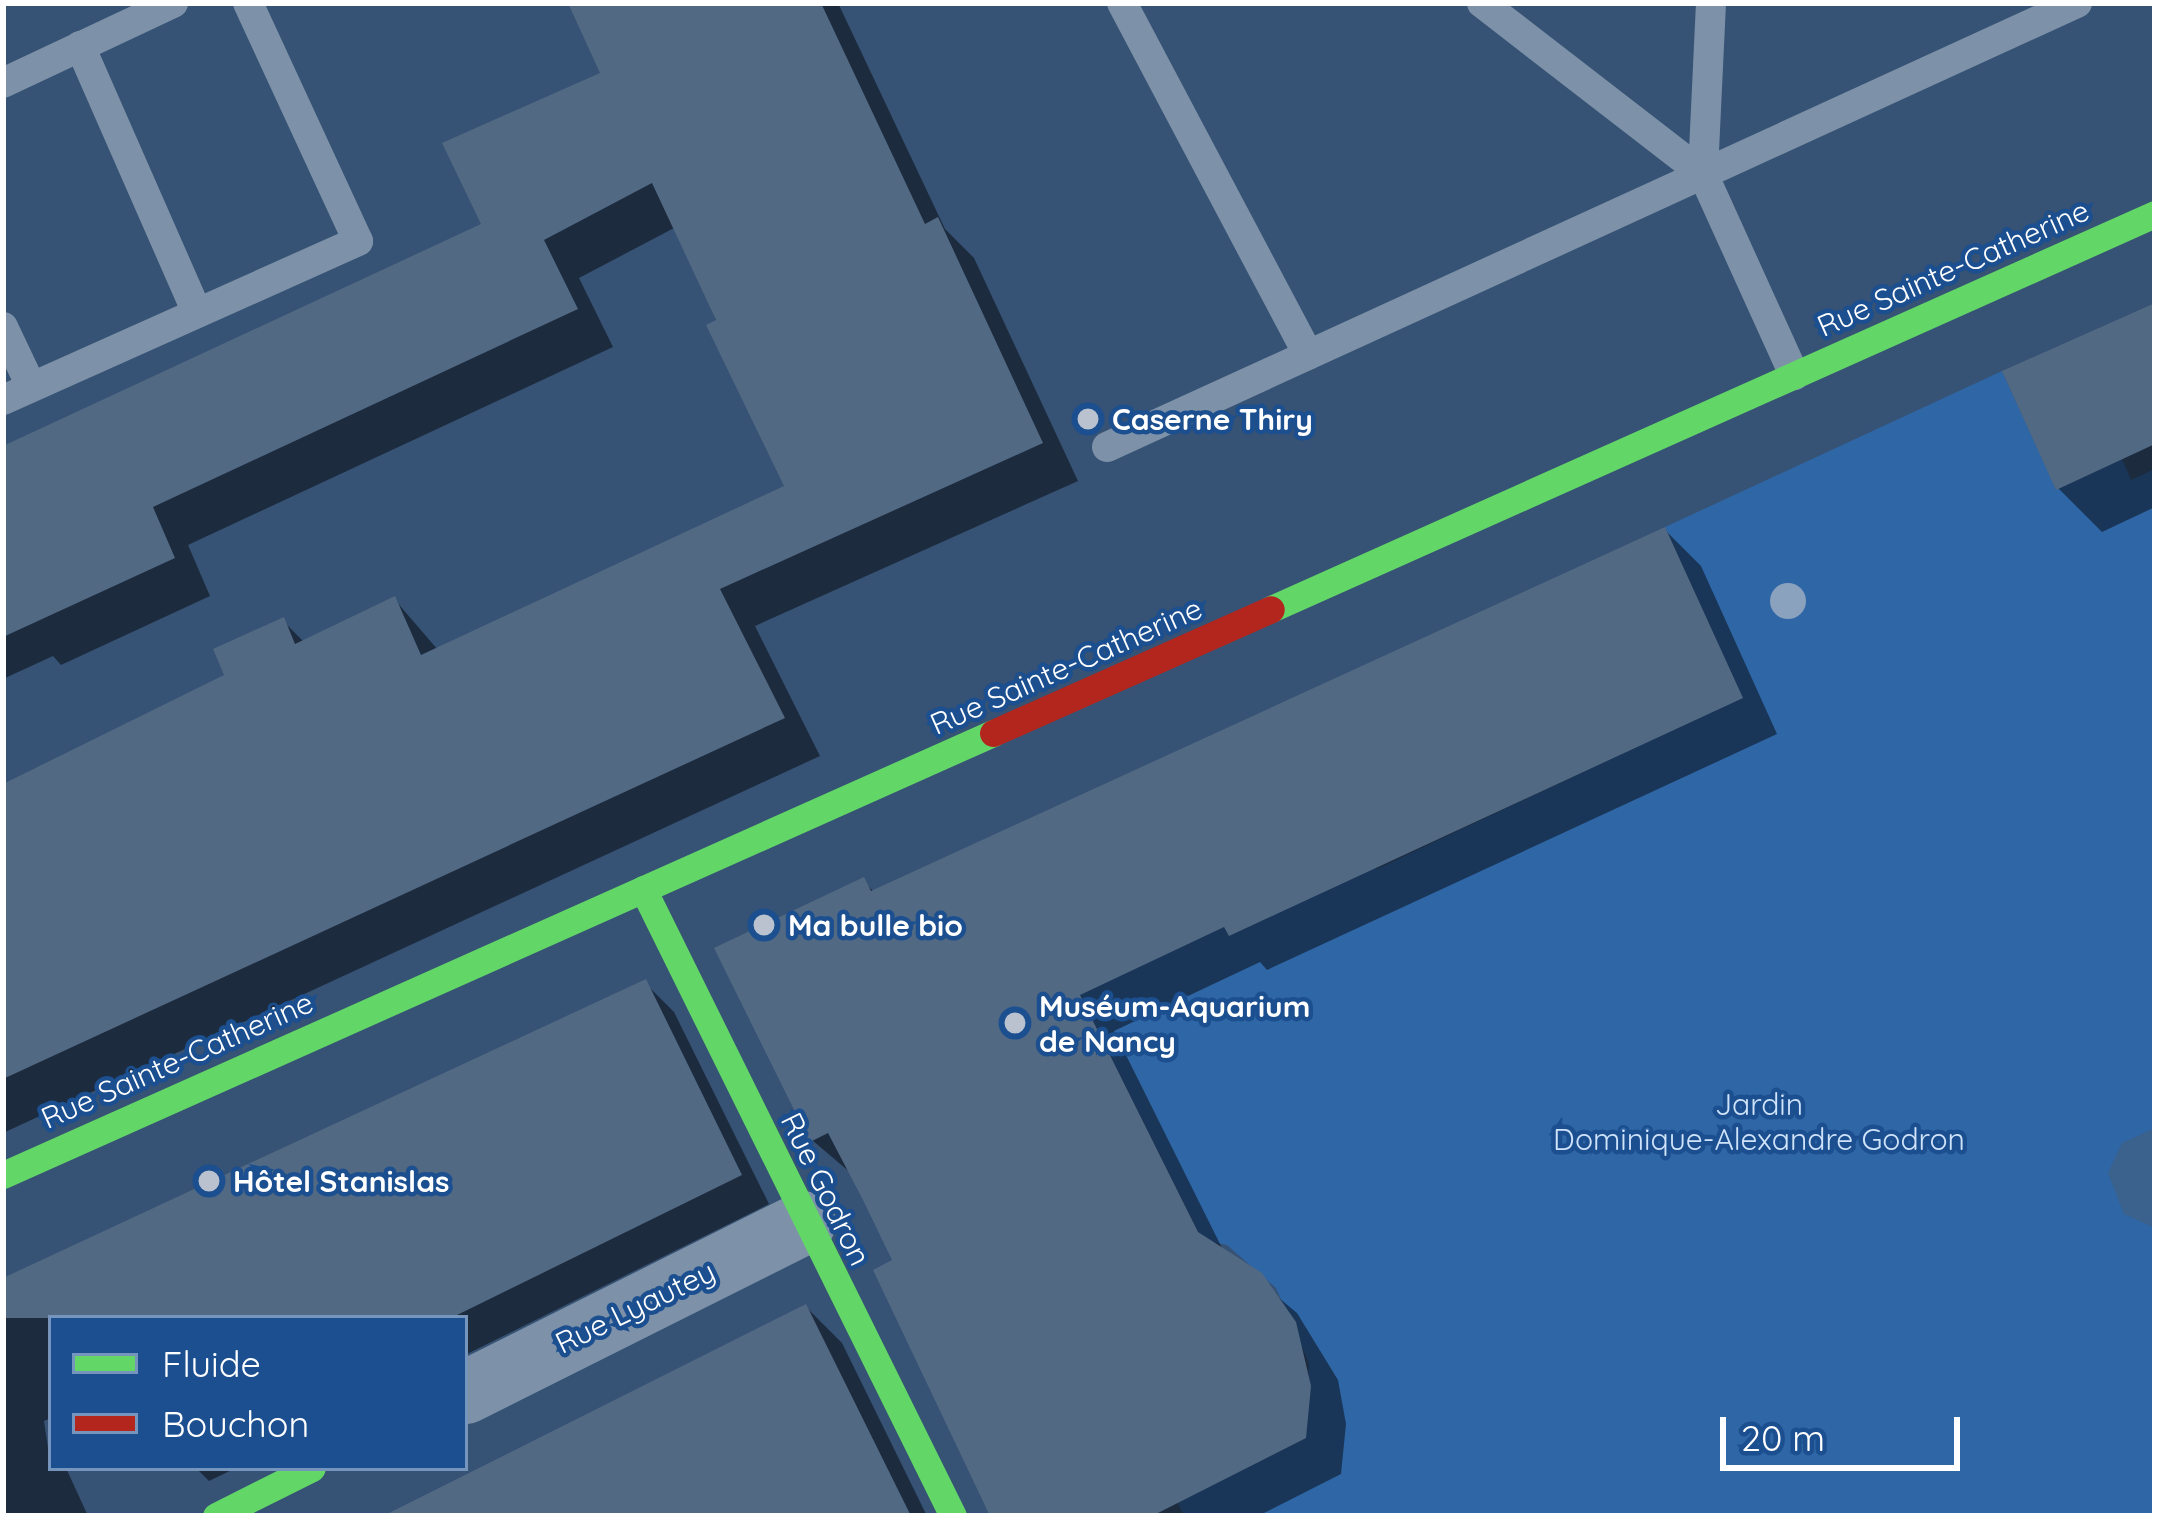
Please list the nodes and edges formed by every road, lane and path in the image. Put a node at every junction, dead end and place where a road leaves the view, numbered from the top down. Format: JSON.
{"nodes":[{"id":1,"x":173,"y":3,"type":"edge"},
{"id":2,"x":248,"y":3,"type":"edge"},
{"id":3,"x":1122,"y":3,"type":"edge"},
{"id":4,"x":1483,"y":3,"type":"edge"},
{"id":5,"x":1712,"y":3,"type":"edge"},
{"id":6,"x":2077,"y":3,"type":"edge"},
{"id":7,"x":80,"y":46,"type":"junction"},
{"id":8,"x":3,"y":82,"type":"edge"},
{"id":9,"x":1703,"y":174,"type":"junction"},
{"id":10,"x":2155,"y":214,"type":"edge"},
{"id":11,"x":195,"y":308,"type":"junction"},
{"id":12,"x":3,"y":327,"type":"edge"},
{"id":13,"x":1308,"y":356,"type":"junction"},
{"id":14,"x":1794,"y":375,"type":"junction"},
{"id":15,"x":32,"y":386,"type":"junction"},
{"id":16,"x":3,"y":400,"type":"edge"},
{"id":17,"x":1107,"y":447,"type":"dead end"},
{"id":18,"x":643,"y":889,"type":"junction"},
{"id":19,"x":3,"y":1175,"type":"edge"},
{"id":20,"x":804,"y":1222,"type":"junction"},
{"id":21,"x":468,"y":1390,"type":"edge"},
{"id":22,"x":306,"y":1471,"type":"edge"},
{"id":23,"x":216,"y":1516,"type":"edge"},
{"id":24,"x":952,"y":1516,"type":"edge"}],
"edges":[{"from":1,"to":7,"type":"lane"},
{"from":2,"to":11,"type":"lane"},
{"from":3,"to":13,"type":"lane"},
{"from":4,"to":9,"type":"lane"},
{"from":5,"to":9,"type":"lane"},
{"from":6,"to":9,"type":"lane"},
{"from":7,"to":8,"type":"lane"},
{"from":7,"to":11,"type":"lane"},
{"from":9,"to":13,"type":"lane"},
{"from":9,"to":14,"type":"lane"},
{"from":10,"to":14,"type":"street","name":"Rue Sainte-Catherine"},
{"from":11,"to":15,"type":"lane"},
{"from":12,"to":15,"type":"lane"},
{"from":13,"to":17,"type":"lane"},
{"from":14,"to":18,"type":"street","name":"Rue Sainte-Catherine"},
{"from":15,"to":16,"type":"lane"},
{"from":18,"to":19,"type":"street","name":"Rue Sainte-Catherine"},
{"from":18,"to":20,"type":"street","name":"Rue Godron"},
{"from":20,"to":21,"type":"street","name":"Rue Lyautey"},
{"from":20,"to":24,"type":"street","name":"Rue Godron"},
{"from":22,"to":23,"type":"street"}]}
